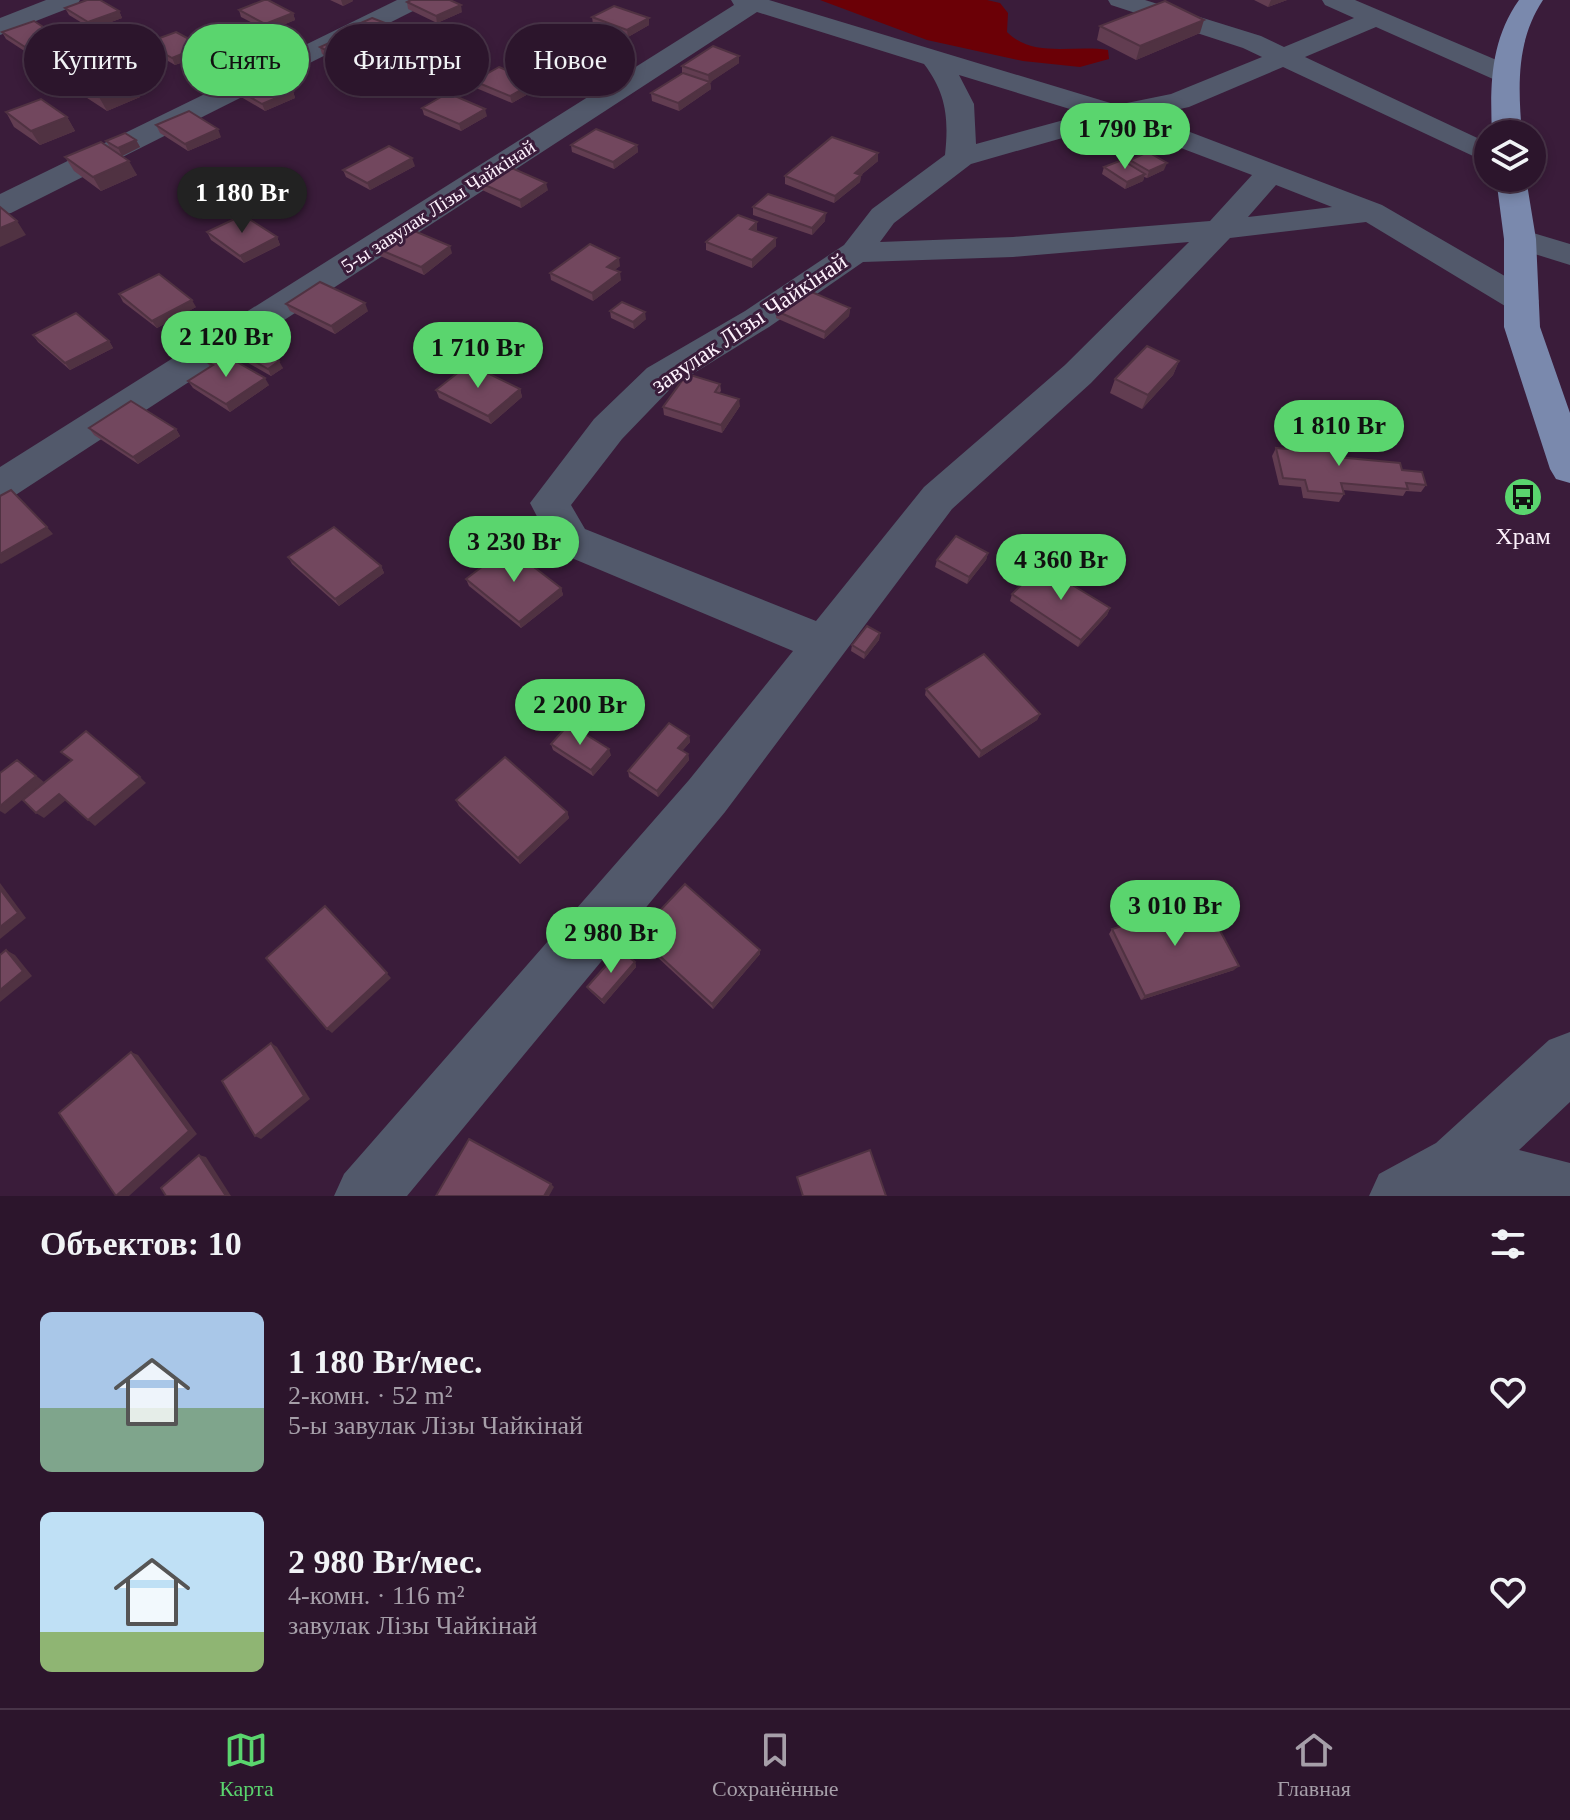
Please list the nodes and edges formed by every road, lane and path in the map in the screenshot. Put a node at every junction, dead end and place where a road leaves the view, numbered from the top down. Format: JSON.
{"nodes":[{"id":1,"x":68,"y":0,"type":"edge"},
{"id":2,"x":416,"y":0,"type":"edge"},
{"id":3,"x":1120,"y":0,"type":"edge"},
{"id":4,"x":1334,"y":0,"type":"edge"},
{"id":5,"x":1531,"y":0,"type":"edge"},
{"id":6,"x":748,"y":2,"type":"edge"},
{"id":7,"x":1376,"y":18,"type":"junction"},
{"id":8,"x":0,"y":27,"type":"edge"},
{"id":9,"x":1286,"y":57,"type":"junction"},
{"id":10,"x":933,"y":58,"type":"junction"},
{"id":11,"x":1503,"y":73,"type":"junction"},
{"id":12,"x":1116,"y":114,"type":"junction"},
{"id":13,"x":1506,"y":120,"type":"edge"},
{"id":14,"x":1474,"y":147,"type":"edge"},
{"id":15,"x":960,"y":158,"type":"junction"},
{"id":16,"x":1271,"y":172,"type":"junction"},
{"id":17,"x":1513,"y":192,"type":"edge"},
{"id":18,"x":0,"y":206,"type":"edge"},
{"id":19,"x":1371,"y":212,"type":"junction"},
{"id":20,"x":1220,"y":230,"type":"junction"},
{"id":21,"x":1520,"y":239,"type":"junction"},
{"id":22,"x":856,"y":252,"type":"junction"},
{"id":23,"x":1570,"y":255,"type":"edge"},
{"id":24,"x":1522,"y":301,"type":"junction"},
{"id":25,"x":1570,"y":469,"type":"edge"},
{"id":26,"x":0,"y":486,"type":"edge"},
{"id":27,"x":825,"y":644,"type":"junction"},
{"id":28,"x":1570,"y":1061,"type":"edge"},
{"id":29,"x":1458,"y":1165,"type":"junction"},
{"id":30,"x":1570,"y":1195,"type":"edge"},
{"id":31,"x":366,"y":1196,"type":"edge"},
{"id":32,"x":1401,"y":1196,"type":"edge"}],
"edges":[{"from":1,"to":8,"type":"street"},
{"from":2,"to":18,"type":"street"},
{"from":3,"to":9,"type":"street"},
{"from":4,"to":7,"type":"street"},
{"from":5,"to":11,"type":"main road"},
{"from":6,"to":10,"type":"street"},
{"from":6,"to":26,"type":"street","name":"5-ы завулак Лізы Чайкінай"},
{"from":7,"to":9,"type":"street"},
{"from":7,"to":11,"type":"street"},
{"from":9,"to":12,"type":"street"},
{"from":9,"to":14,"type":"street"},
{"from":10,"to":12,"type":"street"},
{"from":10,"to":15,"type":"street"},
{"from":11,"to":13,"type":"main road"},
{"from":12,"to":15,"type":"street"},
{"from":12,"to":16,"type":"street"},
{"from":15,"to":22,"type":"street"},
{"from":16,"to":19,"type":"street"},
{"from":16,"to":20,"type":"street"},
{"from":17,"to":21,"type":"main road"},
{"from":19,"to":20,"type":"street","name":"завулак Лізы Чайкінай"},
{"from":19,"to":24,"type":"street"},
{"from":20,"to":22,"type":"street","name":"завулак Лізы Чайкінай"},
{"from":20,"to":27,"type":"street"},
{"from":21,"to":23,"type":"street"},
{"from":21,"to":24,"type":"main road"},
{"from":22,"to":27,"type":"street","name":"завулак Лізы Чайкінай"},
{"from":24,"to":25,"type":"main road"},
{"from":27,"to":31,"type":"street"},
{"from":28,"to":29,"type":"street"},
{"from":29,"to":30,"type":"street"},
{"from":29,"to":32,"type":"street"}]}
